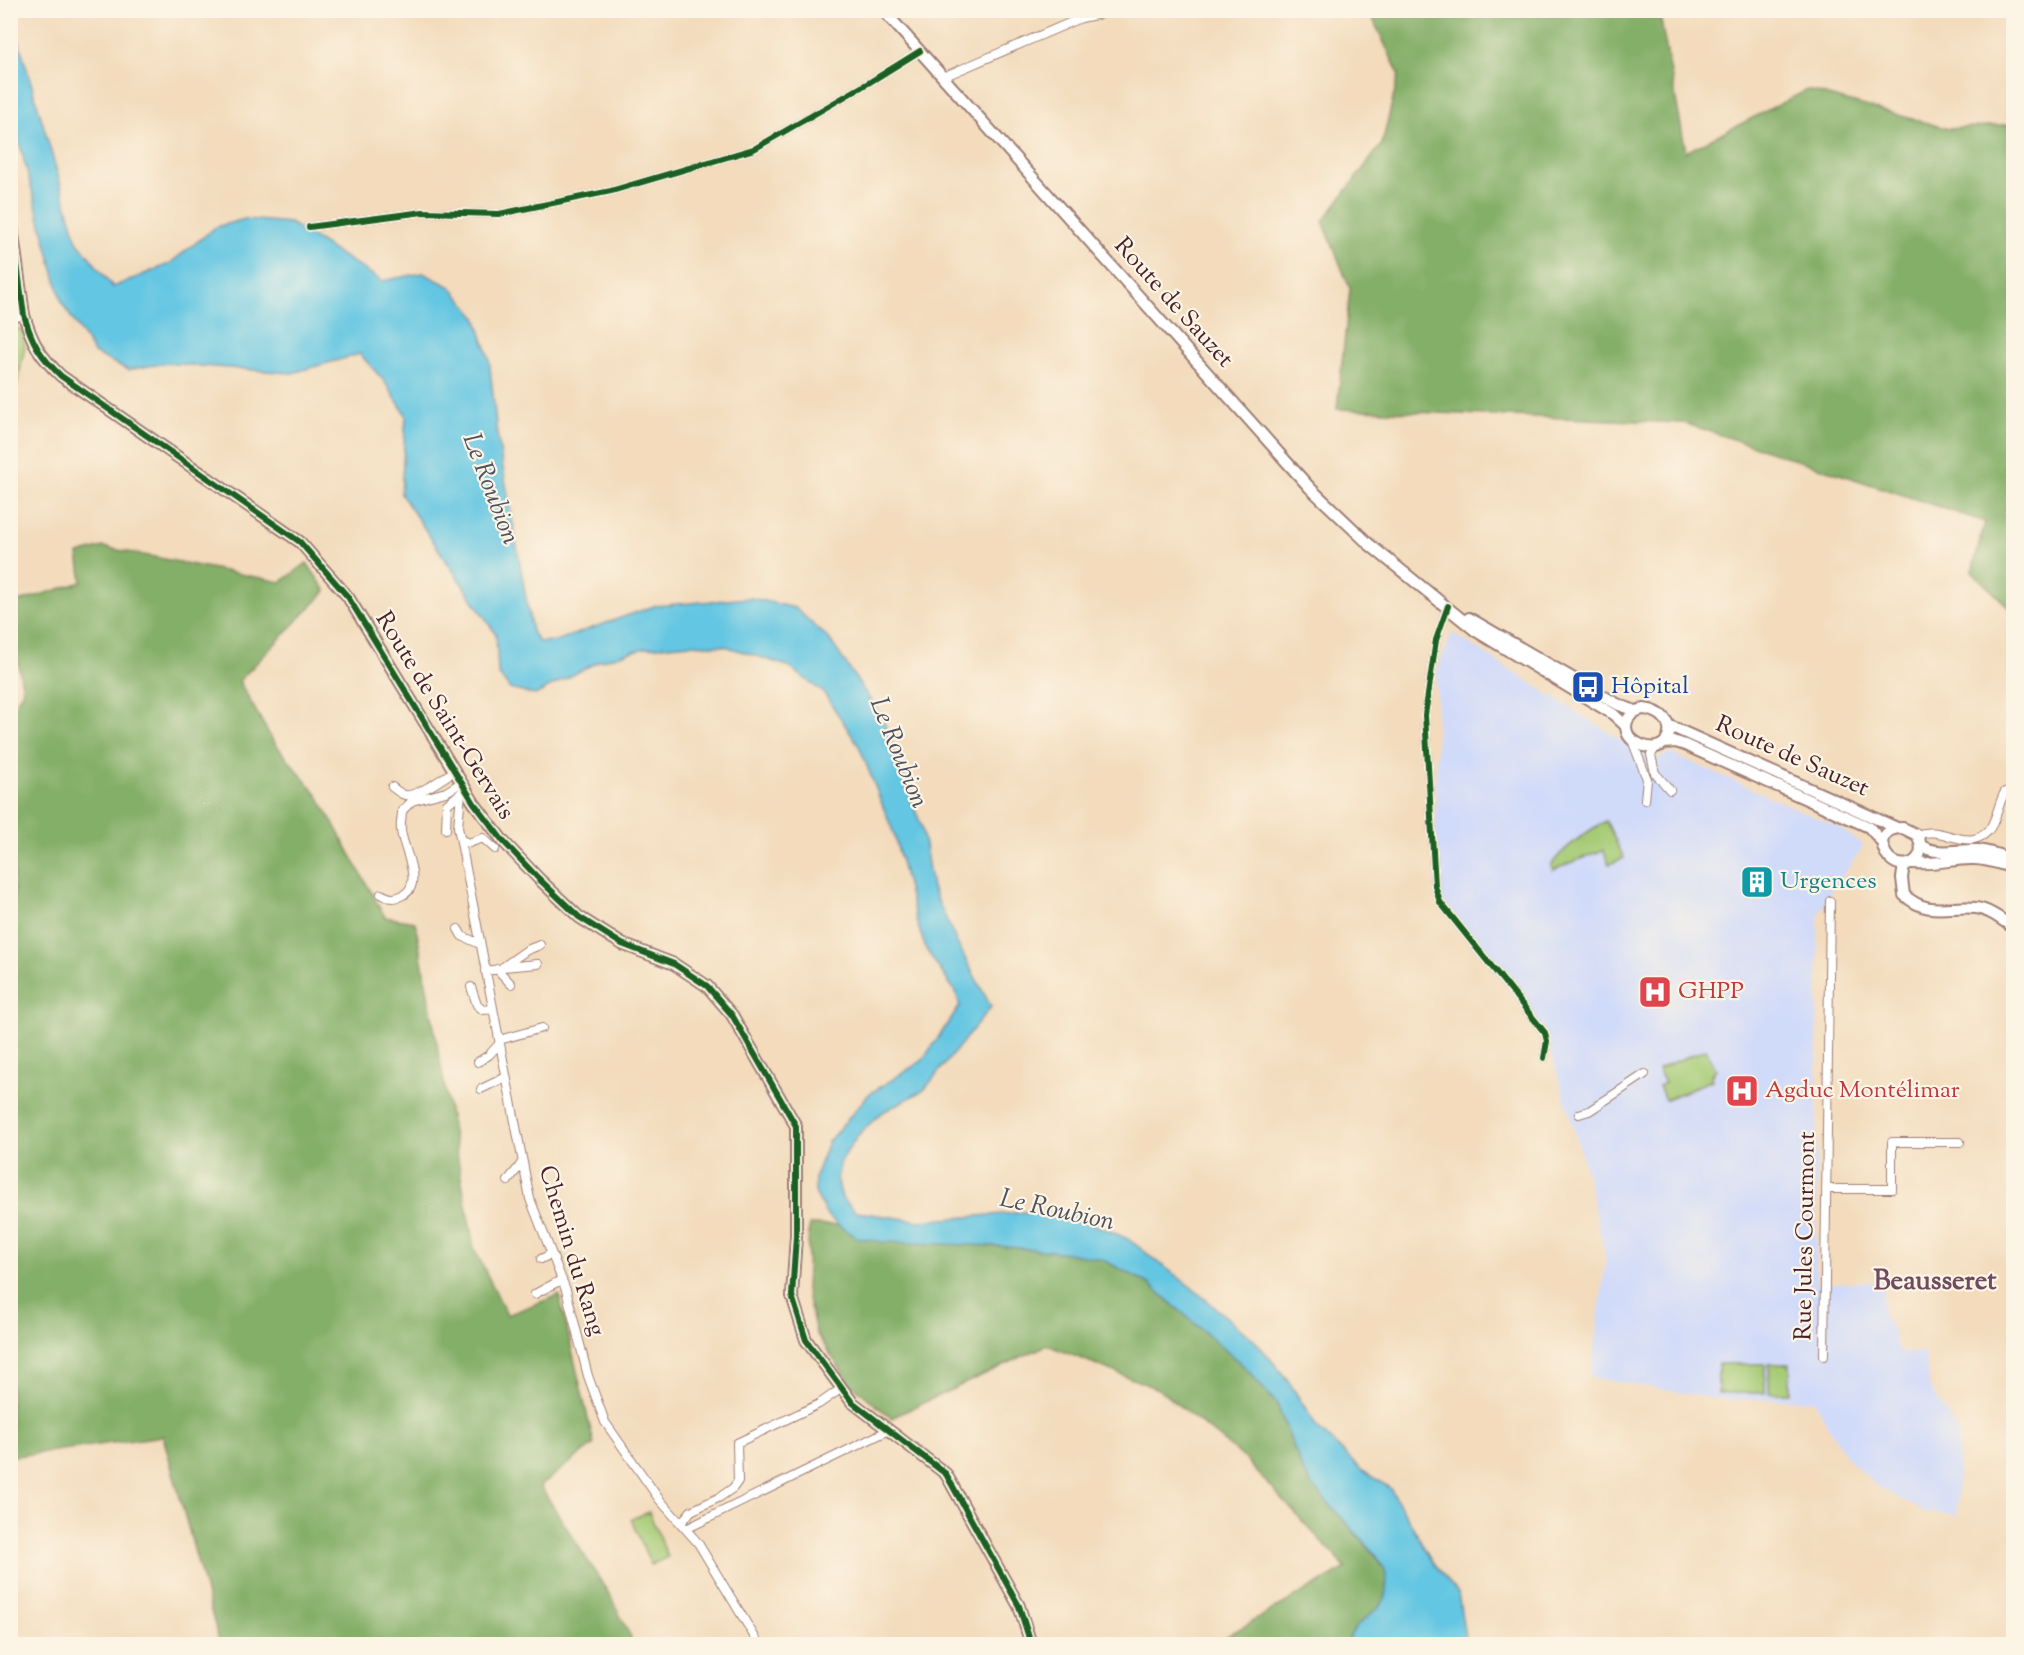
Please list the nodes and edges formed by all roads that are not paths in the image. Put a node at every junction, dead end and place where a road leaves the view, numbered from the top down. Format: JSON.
{"nodes":[{"id":1,"x":883,"y":10,"type":"edge"},
{"id":2,"x":1120,"y":10,"type":"edge"},
{"id":3,"x":920,"y":51,"type":"junction"},
{"id":4,"x":943,"y":77,"type":"junction"},
{"id":5,"x":10,"y":213,"type":"edge"},
{"id":6,"x":309,"y":227,"type":"dead end"},
{"id":7,"x":24,"y":315,"type":"junction"},
{"id":8,"x":10,"y":318,"type":"edge"},
{"id":9,"x":1448,"y":606,"type":"junction"},
{"id":10,"x":1635,"y":711,"type":"junction"},
{"id":11,"x":1626,"y":726,"type":"junction"},
{"id":12,"x":1670,"y":726,"type":"junction"},
{"id":13,"x":1631,"y":739,"type":"junction"},
{"id":14,"x":1660,"y":745,"type":"junction"},
{"id":15,"x":454,"y":771,"type":"junction"},
{"id":16,"x":392,"y":788,"type":"dead end"},
{"id":17,"x":462,"y":788,"type":"junction"},
{"id":18,"x":2013,"y":789,"type":"edge"},
{"id":19,"x":1670,"y":790,"type":"dead end"},
{"id":20,"x":1645,"y":800,"type":"dead end"},
{"id":21,"x":1897,"y":828,"type":"junction"},
{"id":22,"x":446,"y":829,"type":"dead end"},
{"id":23,"x":1917,"y":835,"type":"junction"},
{"id":24,"x":461,"y":840,"type":"junction"},
{"id":25,"x":1882,"y":842,"type":"junction"},
{"id":26,"x":1921,"y":846,"type":"junction"},
{"id":27,"x":495,"y":849,"type":"dead end"},
{"id":28,"x":2013,"y":860,"type":"edge"},
{"id":29,"x":1909,"y":864,"type":"junction"},
{"id":30,"x":2013,"y":868,"type":"edge"},
{"id":31,"x":381,"y":894,"type":"dead end"},
{"id":32,"x":1830,"y":901,"type":"dead end"},
{"id":33,"x":458,"y":928,"type":"dead end"},
{"id":34,"x":2013,"y":928,"type":"edge"},
{"id":35,"x":480,"y":944,"type":"junction"},
{"id":36,"x":540,"y":945,"type":"dead end"},
{"id":37,"x":538,"y":964,"type":"dead end"},
{"id":38,"x":500,"y":968,"type":"junction"},
{"id":39,"x":485,"y":971,"type":"junction"},
{"id":40,"x":511,"y":984,"type":"dead end"},
{"id":41,"x":471,"y":987,"type":"dead end"},
{"id":42,"x":493,"y":1009,"type":"junction"},
{"id":43,"x":542,"y":1028,"type":"dead end"},
{"id":44,"x":499,"y":1042,"type":"junction"},
{"id":45,"x":1544,"y":1058,"type":"dead end"},
{"id":46,"x":478,"y":1062,"type":"dead end"},
{"id":47,"x":1645,"y":1074,"type":"dead end"},
{"id":48,"x":506,"y":1077,"type":"junction"},
{"id":49,"x":481,"y":1089,"type":"dead end"},
{"id":50,"x":1579,"y":1114,"type":"dead end"},
{"id":51,"x":1960,"y":1142,"type":"dead end"},
{"id":52,"x":522,"y":1162,"type":"junction"},
{"id":53,"x":508,"y":1181,"type":"dead end"},
{"id":54,"x":1827,"y":1188,"type":"junction"},
{"id":55,"x":551,"y":1254,"type":"junction"},
{"id":56,"x":541,"y":1259,"type":"dead end"},
{"id":57,"x":561,"y":1280,"type":"junction"},
{"id":58,"x":535,"y":1294,"type":"dead end"},
{"id":59,"x":1824,"y":1356,"type":"dead end"},
{"id":60,"x":842,"y":1388,"type":"junction"},
{"id":61,"x":889,"y":1430,"type":"junction"},
{"id":62,"x":683,"y":1526,"type":"junction"},
{"id":63,"x":759,"y":1644,"type":"edge"},
{"id":64,"x":1031,"y":1644,"type":"edge"}],
"edges":[{"from":1,"to":3,"type":"main road","name":"Route de Sauzet"},
{"from":2,"to":4,"type":"street"},
{"from":3,"to":4,"type":"main road","name":"Route de Sauzet"},
{"from":3,"to":6,"type":"street"},
{"from":4,"to":9,"type":"main road","name":"Route de Sauzet"},
{"from":5,"to":7,"type":"main road","name":"Route de Saint-Gervais"},
{"from":7,"to":8,"type":"street"},
{"from":7,"to":15,"type":"main road","name":"Route de Saint-Gervais"},
{"from":9,"to":10,"type":"main road","name":"Route de Sauzet"},
{"from":9,"to":11,"type":"main road","name":"Route de Sauzet"},
{"from":9,"to":45,"type":"street"},
{"from":10,"to":11,"type":"main road"},
{"from":10,"to":12,"type":"main road"},
{"from":11,"to":13,"type":"main road"},
{"from":12,"to":14,"type":"main road"},
{"from":12,"to":21,"type":"main road","name":"Route de Sauzet"},
{"from":13,"to":14,"type":"main road"},
{"from":13,"to":20,"type":"street"},
{"from":14,"to":19,"type":"street"},
{"from":14,"to":25,"type":"main road","name":"Route de Sauzet"},
{"from":15,"to":16,"type":"street"},
{"from":15,"to":17,"type":"main road","name":"Route de Saint-Gervais"},
{"from":17,"to":22,"type":"street"},
{"from":17,"to":24,"type":"street","name":"Chemin du Rang"},
{"from":17,"to":31,"type":"street"},
{"from":17,"to":60,"type":"main road","name":"Route de Saint-Gervais"},
{"from":18,"to":23,"type":"street"},
{"from":21,"to":23,"type":"main road"},
{"from":21,"to":25,"type":"main road"},
{"from":23,"to":26,"type":"main road"},
{"from":24,"to":27,"type":"street"},
{"from":24,"to":35,"type":"street","name":"Chemin du Rang"},
{"from":25,"to":29,"type":"main road"},
{"from":26,"to":28,"type":"main road"},
{"from":26,"to":29,"type":"main road"},
{"from":29,"to":30,"type":"main road"},
{"from":29,"to":34,"type":"main road"},
{"from":32,"to":54,"type":"street","name":"Rue Jules Courmont"},
{"from":33,"to":35,"type":"street"},
{"from":35,"to":39,"type":"street","name":"Chemin du Rang"},
{"from":36,"to":38,"type":"street"},
{"from":37,"to":38,"type":"street"},
{"from":38,"to":39,"type":"street"},
{"from":38,"to":40,"type":"street"},
{"from":39,"to":42,"type":"street","name":"Chemin du Rang"},
{"from":41,"to":42,"type":"street"},
{"from":42,"to":44,"type":"street","name":"Chemin du Rang"},
{"from":43,"to":44,"type":"street"},
{"from":44,"to":46,"type":"street"},
{"from":44,"to":48,"type":"street","name":"Chemin du Rang"},
{"from":47,"to":50,"type":"street"},
{"from":48,"to":49,"type":"street"},
{"from":48,"to":52,"type":"street","name":"Chemin du Rang"},
{"from":51,"to":54,"type":"street"},
{"from":52,"to":53,"type":"street"},
{"from":52,"to":55,"type":"street","name":"Chemin du Rang"},
{"from":54,"to":59,"type":"street","name":"Rue Jules Courmont"},
{"from":55,"to":56,"type":"street"},
{"from":55,"to":57,"type":"street","name":"Chemin du Rang"},
{"from":57,"to":58,"type":"street"},
{"from":57,"to":62,"type":"street","name":"Chemin du Rang"},
{"from":60,"to":61,"type":"main road","name":"Route de Saint-Gervais"},
{"from":60,"to":62,"type":"street"},
{"from":61,"to":62,"type":"street"},
{"from":61,"to":64,"type":"main road","name":"Route de Saint-Gervais"},
{"from":62,"to":63,"type":"street","name":"Chemin du Rang"}]}
